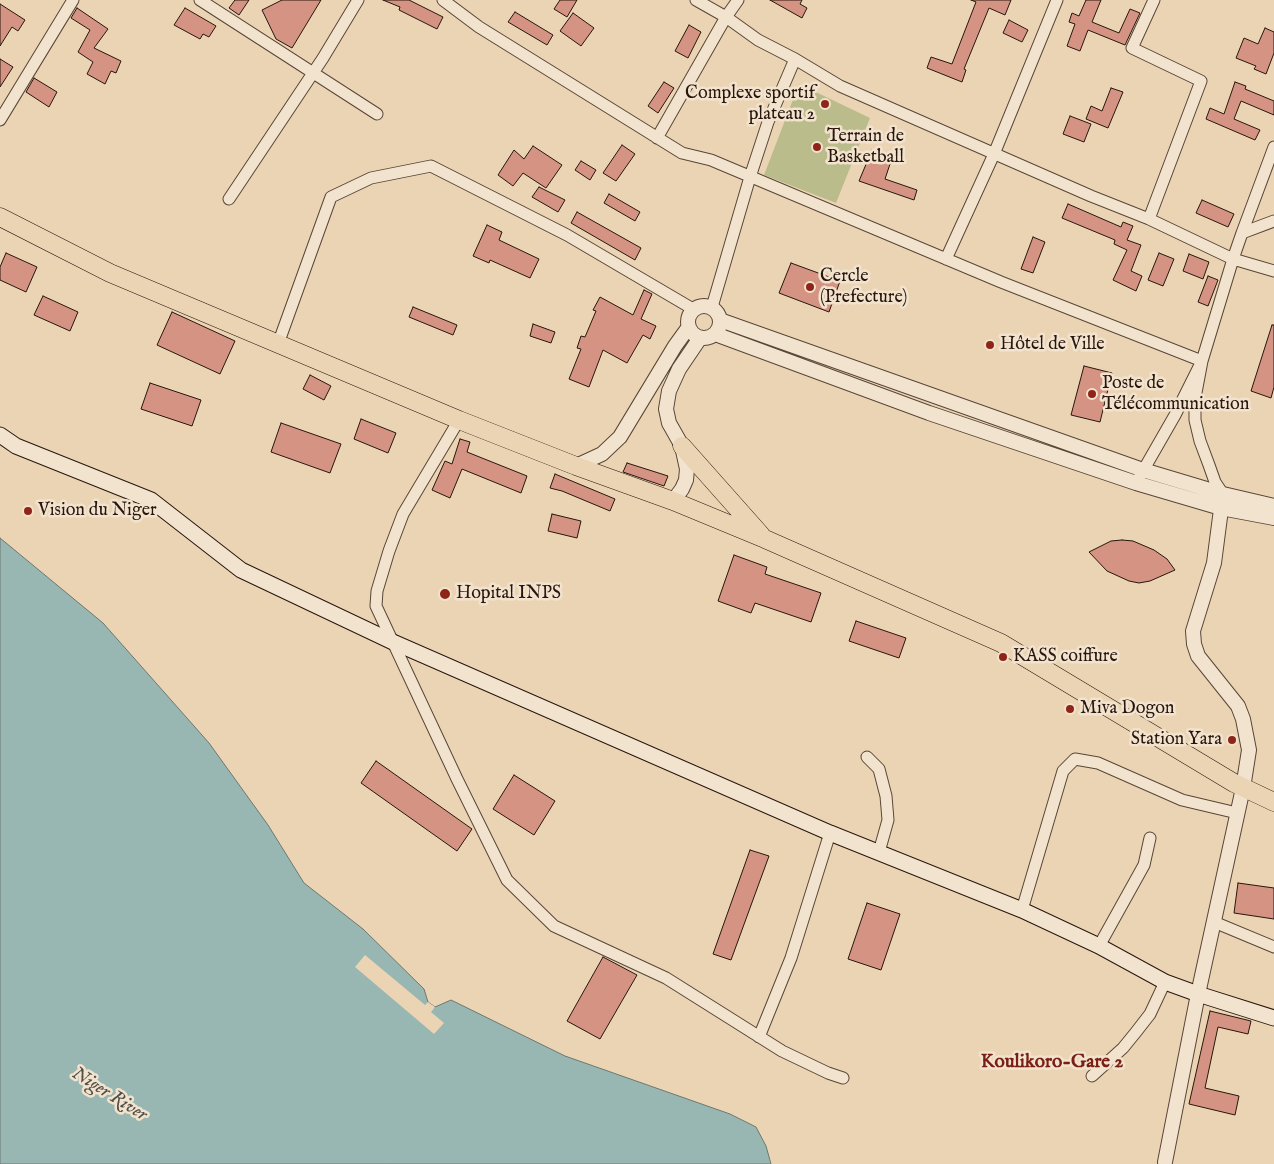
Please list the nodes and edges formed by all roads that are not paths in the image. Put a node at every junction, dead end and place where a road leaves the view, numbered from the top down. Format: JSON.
{"nodes":[{"id":1,"x":72,"y":0,"type":"edge"},
{"id":2,"x":200,"y":0,"type":"edge"},
{"id":3,"x":358,"y":0,"type":"edge"},
{"id":4,"x":443,"y":0,"type":"edge"},
{"id":5,"x":696,"y":0,"type":"edge"},
{"id":6,"x":738,"y":0,"type":"edge"},
{"id":7,"x":1057,"y":0,"type":"edge"},
{"id":8,"x":1154,"y":0,"type":"edge"},
{"id":9,"x":726,"y":17,"type":"junction"},
{"id":10,"x":795,"y":59,"type":"junction"},
{"id":11,"x":313,"y":72,"type":"junction"},
{"id":12,"x":377,"y":114,"type":"dead end"},
{"id":13,"x":0,"y":120,"type":"edge"},
{"id":14,"x":657,"y":138,"type":"junction"},
{"id":15,"x":1274,"y":147,"type":"edge"},
{"id":16,"x":994,"y":154,"type":"junction"},
{"id":17,"x":750,"y":177,"type":"junction"},
{"id":18,"x":229,"y":199,"type":"dead end"},
{"id":19,"x":0,"y":217,"type":"edge"},
{"id":20,"x":1149,"y":219,"type":"junction"},
{"id":21,"x":1274,"y":221,"type":"edge"},
{"id":22,"x":1242,"y":233,"type":"junction"},
{"id":23,"x":946,"y":259,"type":"junction"},
{"id":24,"x":1233,"y":260,"type":"junction"},
{"id":25,"x":1274,"y":271,"type":"edge"},
{"id":26,"x":712,"y":307,"type":"junction"},
{"id":27,"x":692,"y":309,"type":"junction"},
{"id":28,"x":720,"y":320,"type":"junction"},
{"id":29,"x":688,"y":328,"type":"junction"},
{"id":30,"x":715,"y":334,"type":"junction"},
{"id":31,"x":700,"y":338,"type":"junction"},
{"id":32,"x":278,"y":344,"type":"junction"},
{"id":33,"x":826,"y":358,"type":"junction"},
{"id":34,"x":1202,"y":361,"type":"junction"},
{"id":35,"x":821,"y":373,"type":"junction"},
{"id":36,"x":934,"y":396,"type":"junction"},
{"id":37,"x":929,"y":413,"type":"junction"},
{"id":38,"x":459,"y":420,"type":"junction"},
{"id":39,"x":0,"y":435,"type":"edge"},
{"id":40,"x":682,"y":446,"type":"junction"},
{"id":41,"x":1078,"y":447,"type":"junction"},
{"id":42,"x":1072,"y":461,"type":"junction"},
{"id":43,"x":576,"y":466,"type":"junction"},
{"id":44,"x":1143,"y":470,"type":"junction"},
{"id":45,"x":1136,"y":483,"type":"junction"},
{"id":46,"x":673,"y":501,"type":"junction"},
{"id":47,"x":1222,"y":501,"type":"junction"},
{"id":48,"x":1274,"y":506,"type":"edge"},
{"id":49,"x":1274,"y":518,"type":"edge"},
{"id":50,"x":765,"y":539,"type":"junction"},
{"id":51,"x":394,"y":642,"type":"junction"},
{"id":52,"x":867,"y":757,"type":"dead end"},
{"id":53,"x":1243,"y":788,"type":"junction"},
{"id":54,"x":1274,"y":802,"type":"edge"},
{"id":55,"x":1237,"y":813,"type":"junction"},
{"id":56,"x":830,"y":833,"type":"junction"},
{"id":57,"x":1150,"y":838,"type":"dead end"},
{"id":58,"x":879,"y":852,"type":"junction"},
{"id":59,"x":1022,"y":910,"type":"junction"},
{"id":60,"x":1214,"y":922,"type":"junction"},
{"id":61,"x":1099,"y":946,"type":"junction"},
{"id":62,"x":1274,"y":947,"type":"edge"},
{"id":63,"x":1165,"y":982,"type":"junction"},
{"id":64,"x":1198,"y":994,"type":"junction"},
{"id":65,"x":1274,"y":1018,"type":"edge"},
{"id":66,"x":759,"y":1037,"type":"junction"},
{"id":67,"x":1092,"y":1076,"type":"dead end"},
{"id":68,"x":843,"y":1078,"type":"dead end"},
{"id":69,"x":1165,"y":1162,"type":"dead end"}],
"edges":[{"from":1,"to":13,"type":"street"},
{"from":2,"to":11,"type":"street"},
{"from":3,"to":11,"type":"street"},
{"from":4,"to":14,"type":"street"},
{"from":5,"to":9,"type":"street"},
{"from":6,"to":9,"type":"street"},
{"from":7,"to":16,"type":"street"},
{"from":8,"to":20,"type":"street"},
{"from":9,"to":10,"type":"street"},
{"from":9,"to":14,"type":"street"},
{"from":10,"to":16,"type":"street"},
{"from":10,"to":17,"type":"street"},
{"from":11,"to":12,"type":"street"},
{"from":11,"to":18,"type":"street"},
{"from":14,"to":17,"type":"street"},
{"from":15,"to":22,"type":"street"},
{"from":16,"to":20,"type":"street"},
{"from":16,"to":23,"type":"street"},
{"from":17,"to":23,"type":"street"},
{"from":17,"to":26,"type":"street"},
{"from":19,"to":32,"type":"main road"},
{"from":20,"to":24,"type":"street"},
{"from":21,"to":22,"type":"street"},
{"from":22,"to":24,"type":"street"},
{"from":23,"to":34,"type":"street"},
{"from":24,"to":25,"type":"street"},
{"from":24,"to":34,"type":"street"},
{"from":26,"to":27,"type":"street"},
{"from":26,"to":28,"type":"street"},
{"from":27,"to":29,"type":"street"},
{"from":27,"to":32,"type":"street"},
{"from":28,"to":30,"type":"street"},
{"from":28,"to":33,"type":"street"},
{"from":29,"to":31,"type":"street"},
{"from":29,"to":43,"type":"street"},
{"from":30,"to":31,"type":"street"},
{"from":30,"to":35,"type":"street"},
{"from":31,"to":40,"type":"street"},
{"from":32,"to":38,"type":"main road"},
{"from":33,"to":35,"type":"street"},
{"from":33,"to":36,"type":"street"},
{"from":34,"to":44,"type":"street"},
{"from":34,"to":47,"type":"street"},
{"from":35,"to":37,"type":"street"},
{"from":36,"to":37,"type":"street"},
{"from":36,"to":41,"type":"street"},
{"from":37,"to":42,"type":"street"},
{"from":38,"to":43,"type":"main road"},
{"from":38,"to":51,"type":"street"},
{"from":39,"to":51,"type":"main road"},
{"from":40,"to":46,"type":"street"},
{"from":40,"to":50,"type":"main road"},
{"from":41,"to":42,"type":"street"},
{"from":41,"to":44,"type":"street"},
{"from":42,"to":45,"type":"street"},
{"from":43,"to":46,"type":"main road"},
{"from":44,"to":45,"type":"street"},
{"from":44,"to":47,"type":"street"},
{"from":45,"to":47,"type":"street"},
{"from":46,"to":50,"type":"main road"},
{"from":47,"to":48,"type":"street"},
{"from":47,"to":49,"type":"street"},
{"from":47,"to":53,"type":"street"},
{"from":50,"to":53,"type":"main road"},
{"from":51,"to":56,"type":"main road"},
{"from":51,"to":66,"type":"street"},
{"from":52,"to":58,"type":"street"},
{"from":53,"to":54,"type":"main road"},
{"from":53,"to":55,"type":"street"},
{"from":55,"to":59,"type":"street"},
{"from":55,"to":60,"type":"street"},
{"from":56,"to":58,"type":"main road"},
{"from":56,"to":66,"type":"street"},
{"from":57,"to":61,"type":"street"},
{"from":58,"to":59,"type":"main road"},
{"from":59,"to":61,"type":"main road"},
{"from":60,"to":62,"type":"street"},
{"from":60,"to":64,"type":"street"},
{"from":61,"to":63,"type":"main road"},
{"from":63,"to":64,"type":"main road"},
{"from":63,"to":67,"type":"street"},
{"from":64,"to":65,"type":"main road"},
{"from":64,"to":69,"type":"street"},
{"from":66,"to":68,"type":"street"}]}
